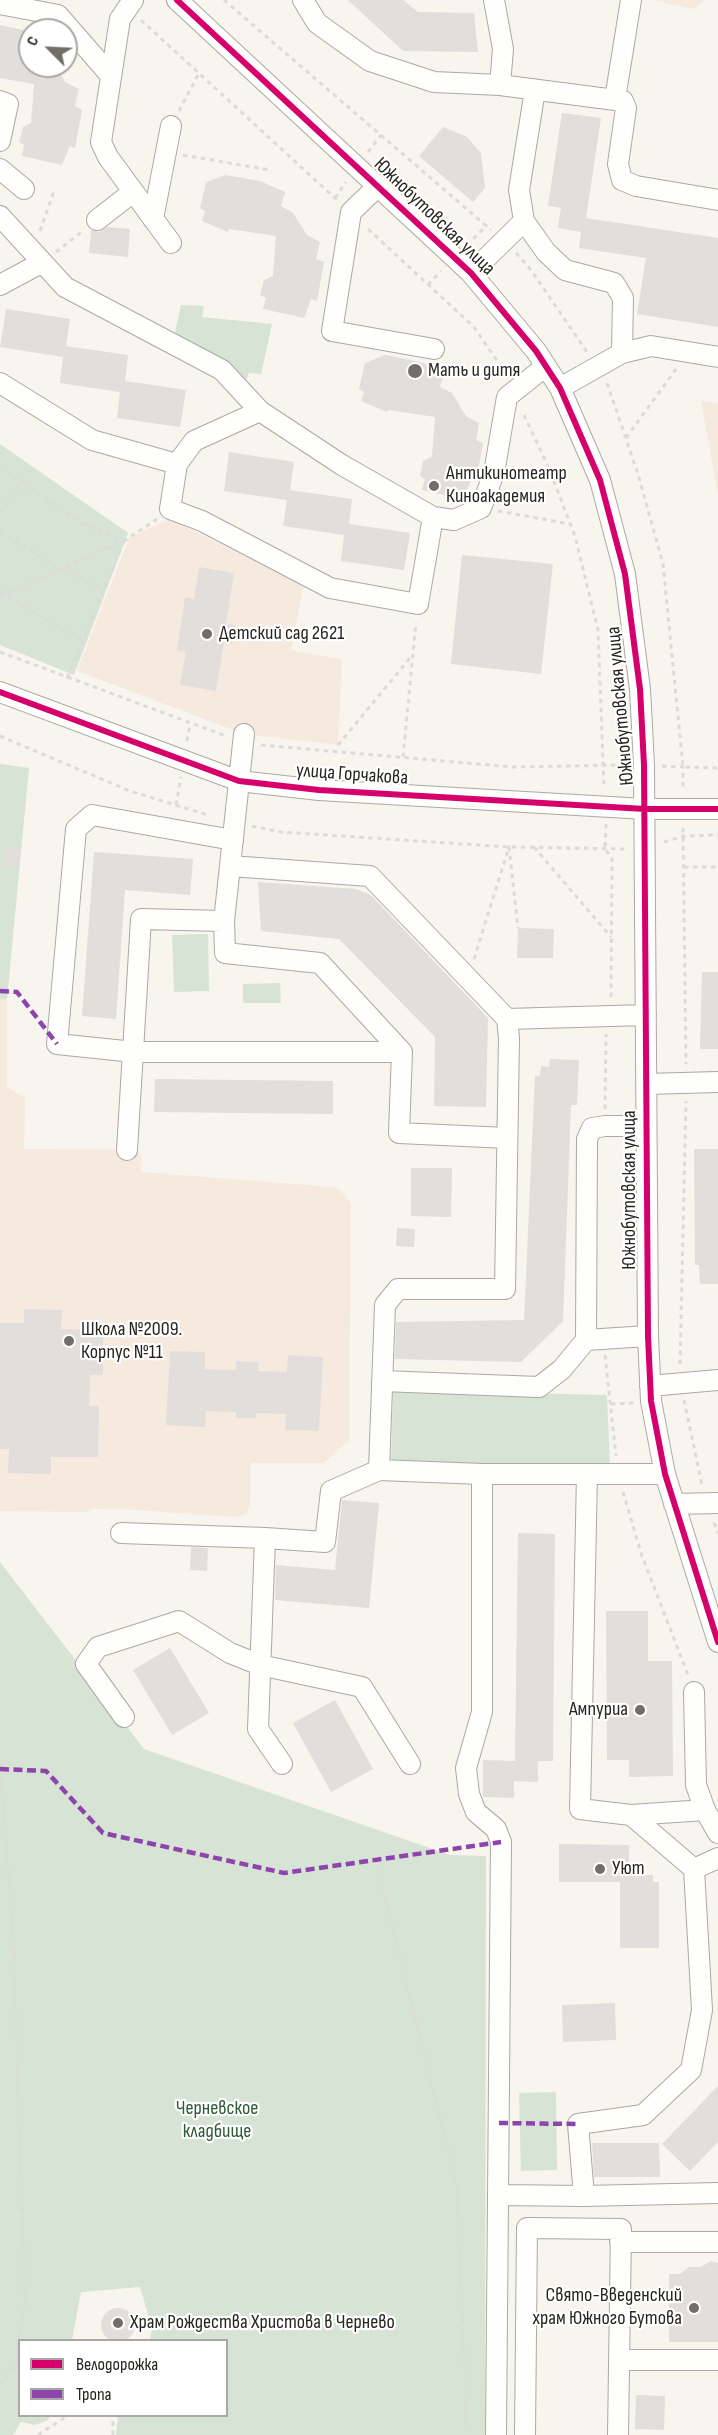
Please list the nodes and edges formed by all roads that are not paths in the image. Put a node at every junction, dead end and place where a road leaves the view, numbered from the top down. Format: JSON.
{"nodes":[{"id":1,"x":133,"y":0,"type":"edge"},
{"id":2,"x":177,"y":0,"type":"edge"},
{"id":3,"x":303,"y":0,"type":"edge"},
{"id":4,"x":494,"y":0,"type":"edge"},
{"id":5,"x":631,"y":0,"type":"edge"},
{"id":6,"x":0,"y":4,"type":"edge"},
{"id":7,"x":111,"y":76,"type":"junction"},
{"id":8,"x":500,"y":85,"type":"junction"},
{"id":9,"x":535,"y":90,"type":"junction"},
{"id":10,"x":615,"y":99,"type":"junction"},
{"id":11,"x":0,"y":101,"type":"edge"},
{"id":12,"x":171,"y":126,"type":"road end"},
{"id":13,"x":0,"y":141,"type":"edge"},
{"id":14,"x":0,"y":169,"type":"edge"},
{"id":15,"x":378,"y":186,"type":"junction"},
{"id":16,"x":24,"y":189,"type":"dead end"},
{"id":17,"x":134,"y":192,"type":"junction"},
{"id":18,"x":718,"y":200,"type":"edge"},
{"id":19,"x":0,"y":216,"type":"edge"},
{"id":20,"x":97,"y":219,"type":"road end"},
{"id":21,"x":153,"y":219,"type":"junction"},
{"id":22,"x":524,"y":221,"type":"junction"},
{"id":23,"x":171,"y":243,"type":"dead end"},
{"id":24,"x":37,"y":258,"type":"junction"},
{"id":25,"x":471,"y":273,"type":"junction"},
{"id":26,"x":0,"y":285,"type":"edge"},
{"id":27,"x":434,"y":349,"type":"dead end"},
{"id":28,"x":622,"y":353,"type":"junction"},
{"id":29,"x":718,"y":357,"type":"edge"},
{"id":30,"x":546,"y":366,"type":"junction"},
{"id":31,"x":0,"y":383,"type":"edge"},
{"id":32,"x":560,"y":388,"type":"junction"},
{"id":33,"x":260,"y":411,"type":"junction"},
{"id":34,"x":177,"y":464,"type":"junction"},
{"id":35,"x":433,"y":517,"type":"junction"},
{"id":36,"x":0,"y":692,"type":"edge"},
{"id":37,"x":244,"y":739,"type":"road end"},
{"id":38,"x":239,"y":781,"type":"junction"},
{"id":39,"x":645,"y":809,"type":"junction"},
{"id":40,"x":718,"y":809,"type":"edge"},
{"id":41,"x":234,"y":832,"type":"junction"},
{"id":42,"x":230,"y":866,"type":"junction"},
{"id":43,"x":224,"y":921,"type":"junction"},
{"id":44,"x":646,"y":1015,"type":"junction"},
{"id":45,"x":507,"y":1018,"type":"junction"},
{"id":46,"x":134,"y":1052,"type":"junction"},
{"id":47,"x":402,"y":1052,"type":"junction"},
{"id":48,"x":718,"y":1083,"type":"edge"},
{"id":49,"x":646,"y":1084,"type":"junction"},
{"id":50,"x":646,"y":1126,"type":"junction"},
{"id":51,"x":507,"y":1138,"type":"junction"},
{"id":52,"x":127,"y":1150,"type":"dead end"},
{"id":53,"x":648,"y":1336,"type":"junction"},
{"id":54,"x":586,"y":1340,"type":"junction"},
{"id":55,"x":718,"y":1380,"type":"edge"},
{"id":56,"x":382,"y":1381,"type":"junction"},
{"id":57,"x":650,"y":1386,"type":"junction"},
{"id":58,"x":379,"y":1470,"type":"junction"},
{"id":59,"x":482,"y":1474,"type":"junction"},
{"id":60,"x":587,"y":1474,"type":"junction"},
{"id":61,"x":664,"y":1474,"type":"junction"},
{"id":62,"x":674,"y":1504,"type":"junction"},
{"id":63,"x":714,"y":1506,"type":"edge"},
{"id":64,"x":121,"y":1533,"type":"dead end"},
{"id":65,"x":265,"y":1538,"type":"junction"},
{"id":66,"x":718,"y":1642,"type":"edge"},
{"id":67,"x":260,"y":1665,"type":"junction"},
{"id":68,"x":694,"y":1692,"type":"dead end"},
{"id":69,"x":124,"y":1717,"type":"dead end"},
{"id":70,"x":282,"y":1764,"type":"dead end"},
{"id":71,"x":410,"y":1764,"type":"dead end"},
{"id":72,"x":705,"y":1810,"type":"junction"},
{"id":73,"x":631,"y":1815,"type":"junction"},
{"id":74,"x":718,"y":1833,"type":"edge"},
{"id":75,"x":718,"y":1858,"type":"edge"},
{"id":76,"x":694,"y":1869,"type":"junction"},
{"id":77,"x":718,"y":2193,"type":"edge"},
{"id":78,"x":498,"y":2195,"type":"junction"},
{"id":79,"x":584,"y":2196,"type":"junction"},
{"id":80,"x":620,"y":2242,"type":"junction"},
{"id":81,"x":718,"y":2242,"type":"edge"},
{"id":82,"x":619,"y":2360,"type":"junction"},
{"id":83,"x":718,"y":2360,"type":"edge"},
{"id":84,"x":496,"y":2435,"type":"edge"},
{"id":85,"x":525,"y":2435,"type":"edge"},
{"id":86,"x":618,"y":2435,"type":"edge"}],
"edges":[{"from":1,"to":7,"type":"street"},
{"from":2,"to":15,"type":"street","name":"Южнобутовская улица"},
{"from":3,"to":8,"type":"street"},
{"from":4,"to":8,"type":"street"},
{"from":5,"to":10,"type":"street"},
{"from":6,"to":7,"type":"street"},
{"from":7,"to":17,"type":"street"},
{"from":8,"to":9,"type":"street"},
{"from":9,"to":10,"type":"street"},
{"from":9,"to":22,"type":"street"},
{"from":10,"to":18,"type":"street"},
{"from":11,"to":13,"type":"street"},
{"from":12,"to":21,"type":"street"},
{"from":14,"to":16,"type":"street"},
{"from":15,"to":25,"type":"street","name":"Южнобутовская улица"},
{"from":15,"to":27,"type":"street"},
{"from":17,"to":20,"type":"street"},
{"from":17,"to":21,"type":"street"},
{"from":19,"to":24,"type":"street"},
{"from":21,"to":23,"type":"street"},
{"from":22,"to":25,"type":"street"},
{"from":22,"to":28,"type":"street"},
{"from":24,"to":26,"type":"street"},
{"from":24,"to":33,"type":"street"},
{"from":25,"to":30,"type":"street","name":"Южнобутовская улица"},
{"from":28,"to":29,"type":"street"},
{"from":28,"to":32,"type":"street"},
{"from":30,"to":32,"type":"street","name":"Южнобутовская улица"},
{"from":30,"to":35,"type":"street"},
{"from":31,"to":34,"type":"street"},
{"from":32,"to":39,"type":"street","name":"Южнобутовская улица"},
{"from":33,"to":34,"type":"street"},
{"from":33,"to":35,"type":"street"},
{"from":34,"to":35,"type":"street"},
{"from":36,"to":38,"type":"street","name":"улица Горчакова"},
{"from":37,"to":38,"type":"street"},
{"from":38,"to":39,"type":"street","name":"улица Горчакова"},
{"from":38,"to":41,"type":"street"},
{"from":39,"to":40,"type":"street","name":"улица Горчакова"},
{"from":39,"to":44,"type":"street","name":"Южнобутовская улица"},
{"from":41,"to":42,"type":"street"},
{"from":41,"to":46,"type":"street"},
{"from":42,"to":43,"type":"street"},
{"from":42,"to":45,"type":"street"},
{"from":43,"to":46,"type":"street"},
{"from":43,"to":47,"type":"street"},
{"from":44,"to":45,"type":"street"},
{"from":44,"to":49,"type":"street","name":"Южнобутовская улица"},
{"from":45,"to":51,"type":"street"},
{"from":46,"to":47,"type":"street"},
{"from":46,"to":52,"type":"street"},
{"from":47,"to":51,"type":"street"},
{"from":48,"to":49,"type":"street"},
{"from":49,"to":50,"type":"street","name":"Южнобутовская улица"},
{"from":50,"to":53,"type":"street","name":"Южнобутовская улица"},
{"from":50,"to":54,"type":"street"},
{"from":51,"to":56,"type":"street"},
{"from":53,"to":54,"type":"street"},
{"from":53,"to":57,"type":"street","name":"Южнобутовская улица"},
{"from":54,"to":56,"type":"street"},
{"from":55,"to":57,"type":"street"},
{"from":56,"to":58,"type":"street"},
{"from":57,"to":61,"type":"street","name":"Южнобутовская улица"},
{"from":58,"to":59,"type":"street"},
{"from":58,"to":65,"type":"street"},
{"from":59,"to":60,"type":"street"},
{"from":59,"to":78,"type":"street"},
{"from":60,"to":61,"type":"street"},
{"from":60,"to":73,"type":"street"},
{"from":61,"to":62,"type":"street","name":"Южнобутовская улица"},
{"from":62,"to":63,"type":"street"},
{"from":62,"to":66,"type":"street","name":"Южнобутовская улица"},
{"from":64,"to":65,"type":"street"},
{"from":65,"to":67,"type":"street"},
{"from":67,"to":69,"type":"street"},
{"from":67,"to":70,"type":"street"},
{"from":67,"to":71,"type":"street"},
{"from":68,"to":72,"type":"street"},
{"from":72,"to":73,"type":"street"},
{"from":72,"to":74,"type":"street"},
{"from":73,"to":76,"type":"street"},
{"from":75,"to":76,"type":"street"},
{"from":76,"to":79,"type":"street"},
{"from":77,"to":79,"type":"street"},
{"from":78,"to":79,"type":"street"},
{"from":78,"to":84,"type":"street"},
{"from":80,"to":81,"type":"street"},
{"from":80,"to":82,"type":"street"},
{"from":80,"to":85,"type":"street"},
{"from":82,"to":83,"type":"street"},
{"from":82,"to":86,"type":"street"}]}
